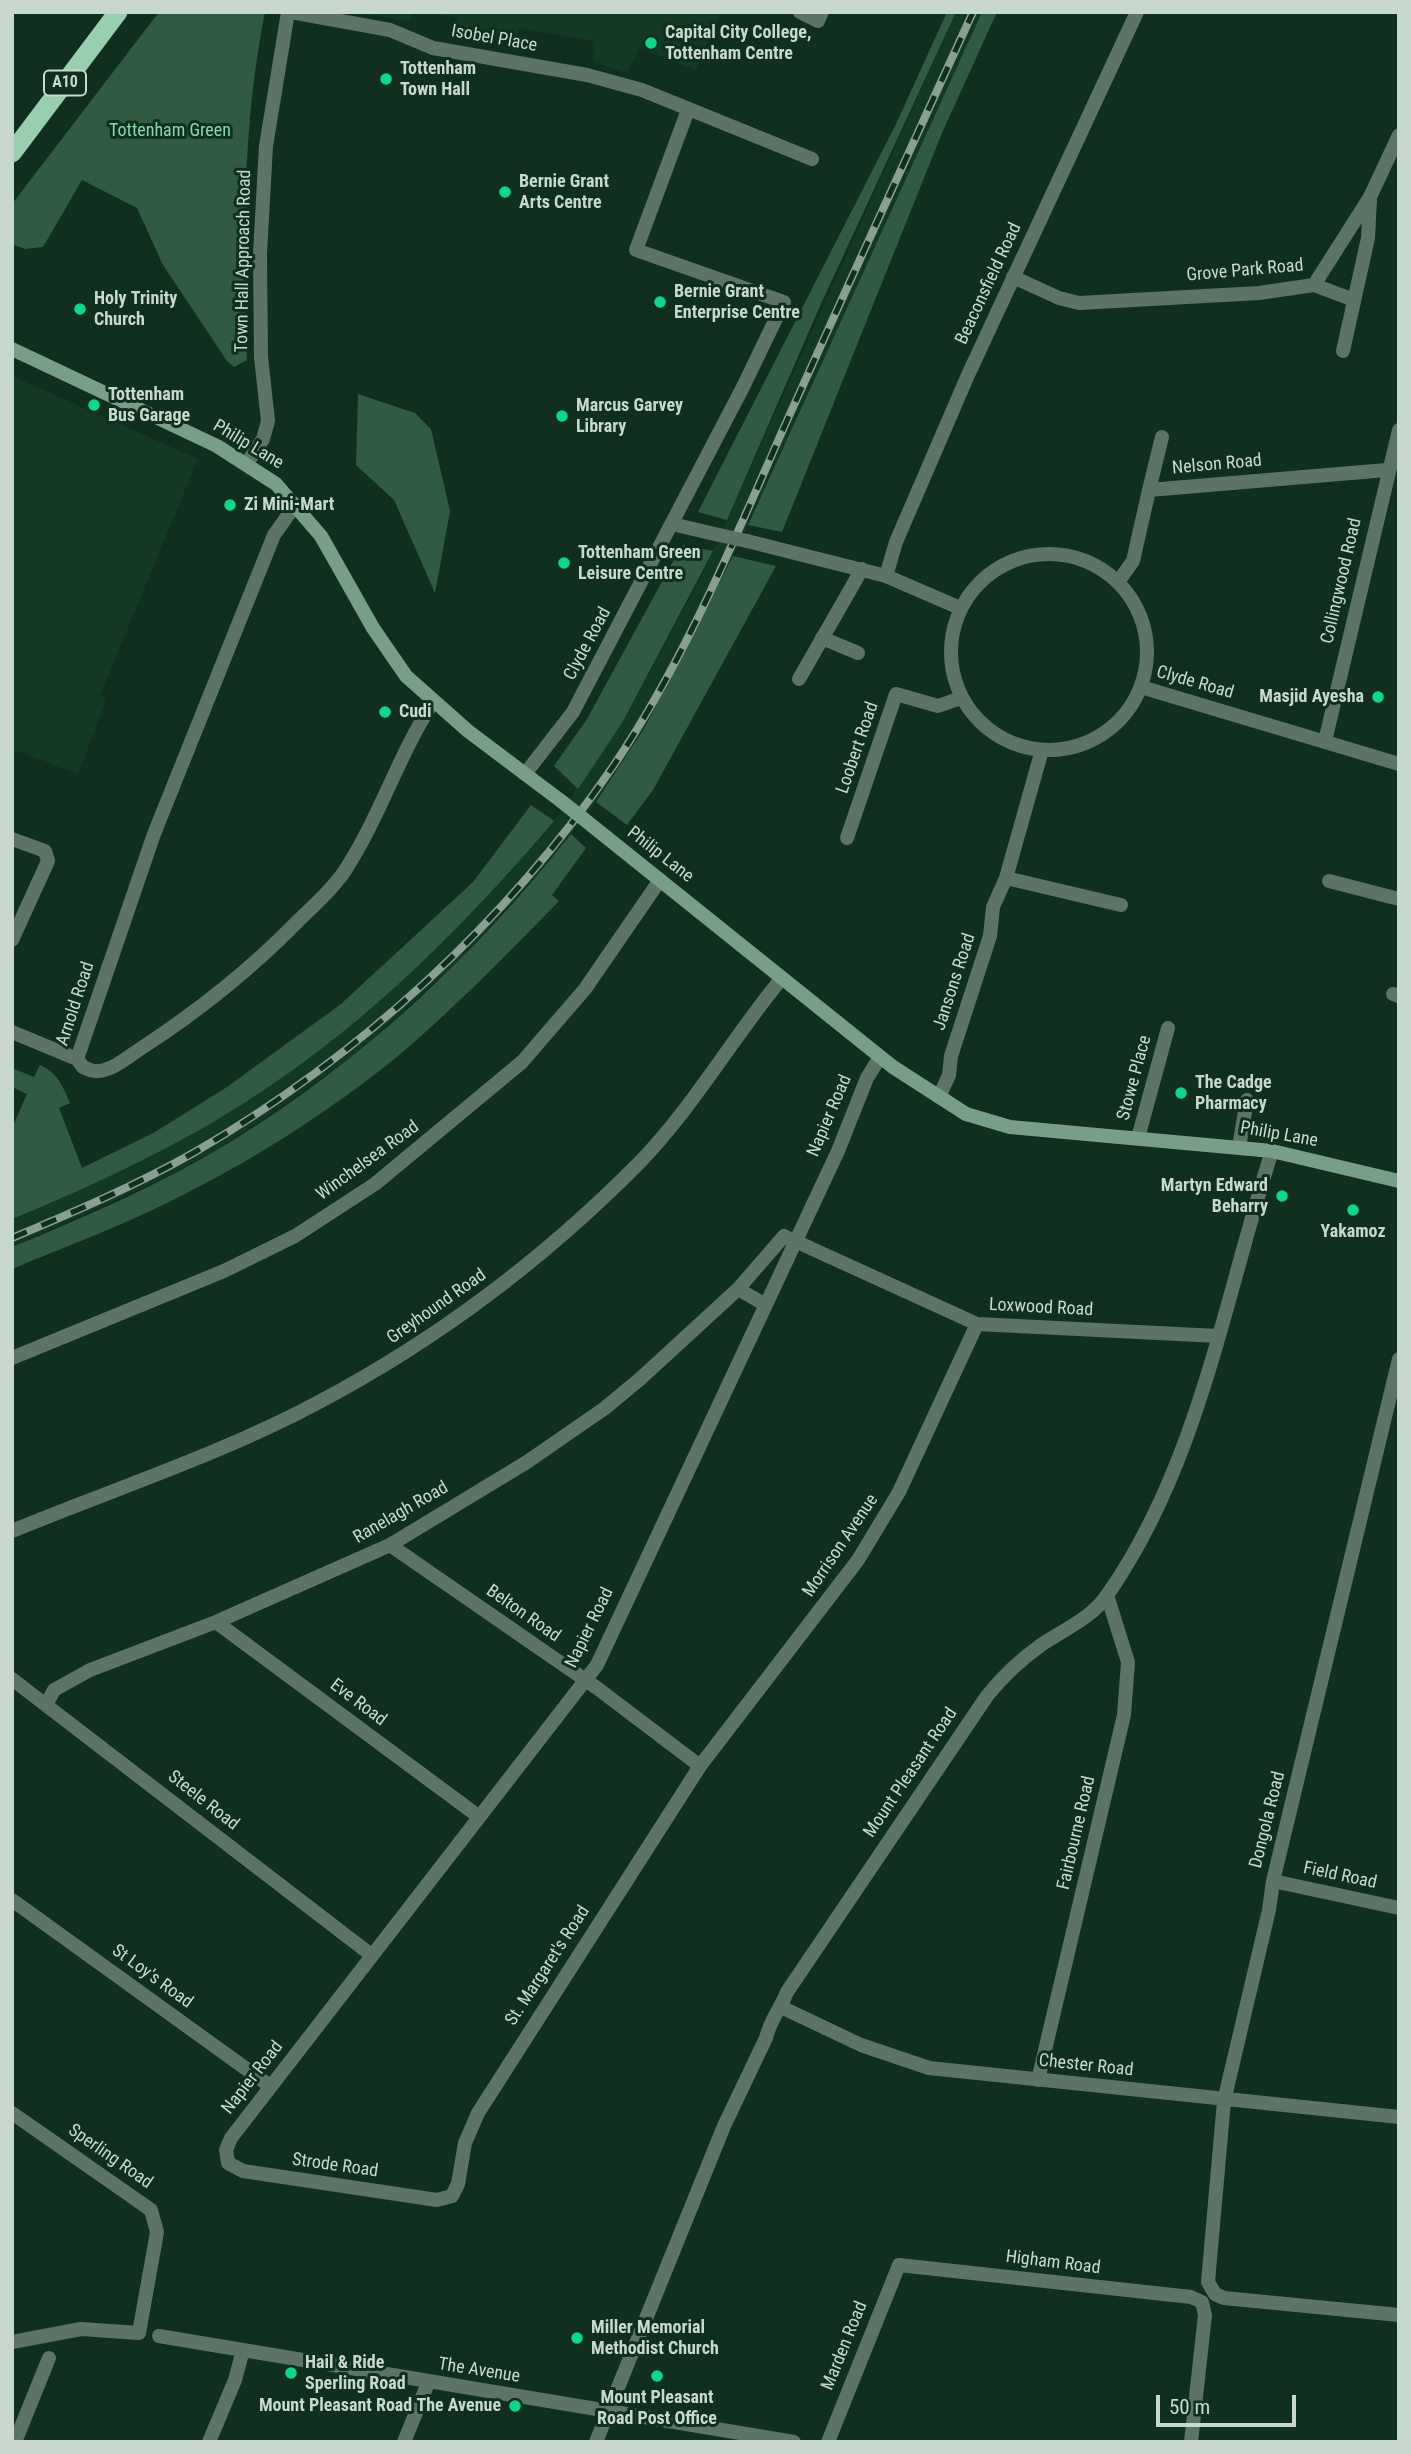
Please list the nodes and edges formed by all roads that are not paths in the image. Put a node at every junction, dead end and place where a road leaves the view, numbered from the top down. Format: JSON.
{"nodes":[{"id":1,"x":118,"y":12,"type":"edge"},
{"id":2,"x":290,"y":12,"type":"edge"},
{"id":3,"x":800,"y":12,"type":"edge"},
{"id":4,"x":822,"y":12,"type":"edge"},
{"id":5,"x":1137,"y":12,"type":"edge"},
{"id":6,"x":688,"y":110,"type":"junction"},
{"id":7,"x":1399,"y":135,"type":"edge"},
{"id":8,"x":12,"y":153,"type":"edge"},
{"id":9,"x":812,"y":159,"type":"dead end"},
{"id":10,"x":1370,"y":197,"type":"junction"},
{"id":11,"x":1013,"y":277,"type":"junction"},
{"id":12,"x":1314,"y":285,"type":"junction"},
{"id":13,"x":1354,"y":300,"type":"junction"},
{"id":14,"x":12,"y":349,"type":"edge"},
{"id":15,"x":1343,"y":351,"type":"dead end"},
{"id":16,"x":1399,"y":430,"type":"edge"},
{"id":17,"x":1162,"y":437,"type":"dead end"},
{"id":18,"x":247,"y":463,"type":"junction"},
{"id":19,"x":1387,"y":470,"type":"junction"},
{"id":20,"x":1149,"y":490,"type":"junction"},
{"id":21,"x":296,"y":504,"type":"junction"},
{"id":22,"x":672,"y":524,"type":"junction"},
{"id":23,"x":862,"y":569,"type":"junction"},
{"id":24,"x":886,"y":576,"type":"junction"},
{"id":25,"x":1118,"y":582,"type":"junction"},
{"id":26,"x":960,"y":608,"type":"junction"},
{"id":27,"x":822,"y":638,"type":"junction"},
{"id":28,"x":858,"y":653,"type":"dead end"},
{"id":29,"x":799,"y":679,"type":"dead end"},
{"id":30,"x":1141,"y":687,"type":"junction"},
{"id":31,"x":961,"y":698,"type":"junction"},
{"id":32,"x":433,"y":702,"type":"junction"},
{"id":33,"x":1325,"y":741,"type":"junction"},
{"id":34,"x":1042,"y":750,"type":"junction"},
{"id":35,"x":1399,"y":764,"type":"edge"},
{"id":36,"x":525,"y":774,"type":"junction"},
{"id":37,"x":847,"y":838,"type":"dead end"},
{"id":38,"x":12,"y":839,"type":"edge"},
{"id":39,"x":1006,"y":878,"type":"junction"},
{"id":40,"x":660,"y":880,"type":"junction"},
{"id":41,"x":1329,"y":881,"type":"dead end"},
{"id":42,"x":1399,"y":899,"type":"edge"},
{"id":43,"x":1121,"y":905,"type":"dead end"},
{"id":44,"x":12,"y":940,"type":"edge"},
{"id":45,"x":782,"y":978,"type":"junction"},
{"id":46,"x":1168,"y":1028,"type":"dead end"},
{"id":47,"x":12,"y":1032,"type":"edge"},
{"id":48,"x":880,"y":1057,"type":"junction"},
{"id":49,"x":77,"y":1059,"type":"junction"},
{"id":50,"x":939,"y":1097,"type":"junction"},
{"id":51,"x":1247,"y":1100,"type":"dead end"},
{"id":52,"x":1138,"y":1138,"type":"junction"},
{"id":53,"x":1239,"y":1147,"type":"junction"},
{"id":54,"x":1272,"y":1151,"type":"junction"},
{"id":55,"x":1399,"y":1181,"type":"edge"},
{"id":56,"x":797,"y":1239,"type":"junction"},
{"id":57,"x":738,"y":1289,"type":"junction"},
{"id":58,"x":766,"y":1305,"type":"junction"},
{"id":59,"x":977,"y":1324,"type":"junction"},
{"id":60,"x":1218,"y":1336,"type":"junction"},
{"id":61,"x":12,"y":1359,"type":"edge"},
{"id":62,"x":1399,"y":1359,"type":"edge"},
{"id":63,"x":12,"y":1531,"type":"edge"},
{"id":64,"x":390,"y":1545,"type":"junction"},
{"id":65,"x":1107,"y":1595,"type":"junction"},
{"id":66,"x":216,"y":1622,"type":"junction"},
{"id":67,"x":12,"y":1679,"type":"edge"},
{"id":68,"x":586,"y":1680,"type":"junction"},
{"id":69,"x":46,"y":1705,"type":"junction"},
{"id":70,"x":700,"y":1766,"type":"junction"},
{"id":71,"x":478,"y":1816,"type":"junction"},
{"id":72,"x":1273,"y":1881,"type":"junction"},
{"id":73,"x":12,"y":1900,"type":"edge"},
{"id":74,"x":1399,"y":1908,"type":"edge"},
{"id":75,"x":370,"y":1954,"type":"junction"},
{"id":76,"x":782,"y":2007,"type":"junction"},
{"id":77,"x":1038,"y":2080,"type":"junction"},
{"id":78,"x":270,"y":2086,"type":"junction"},
{"id":79,"x":1224,"y":2101,"type":"junction"},
{"id":80,"x":12,"y":2113,"type":"edge"},
{"id":81,"x":1399,"y":2117,"type":"edge"},
{"id":82,"x":226,"y":2150,"type":"joint"},
{"id":83,"x":452,"y":2196,"type":"joint"},
{"id":84,"x":899,"y":2265,"type":"joint"},
{"id":85,"x":1208,"y":2298,"type":"junction"},
{"id":86,"x":1399,"y":2315,"type":"edge"},
{"id":87,"x":159,"y":2336,"type":"dead end"},
{"id":88,"x":12,"y":2342,"type":"edge"},
{"id":89,"x":243,"y":2350,"type":"junction"},
{"id":90,"x":49,"y":2358,"type":"dead end"},
{"id":91,"x":428,"y":2383,"type":"junction"},
{"id":92,"x":609,"y":2410,"type":"junction"},
{"id":93,"x":15,"y":2442,"type":"edge"},
{"id":94,"x":209,"y":2442,"type":"edge"},
{"id":95,"x":404,"y":2442,"type":"edge"},
{"id":96,"x":596,"y":2442,"type":"edge"},
{"id":97,"x":794,"y":2442,"type":"edge"},
{"id":98,"x":828,"y":2442,"type":"edge"},
{"id":99,"x":1191,"y":2442,"type":"edge"}],
"edges":[{"from":1,"to":8,"type":"highway","number":"A10"},
{"from":2,"to":6,"type":"street","name":"Isobel Place"},
{"from":2,"to":18,"type":"street","name":"Town Hall Approach Road"},
{"from":3,"to":4,"type":"street"},
{"from":5,"to":11,"type":"street","name":"Beaconsfield Road"},
{"from":6,"to":9,"type":"street","name":"Isobel Place"},
{"from":6,"to":22,"type":"street","name":"Clyde Road"},
{"from":7,"to":10,"type":"street","name":"Grove Park Road"},
{"from":10,"to":12,"type":"street","name":"Grove Park Road"},
{"from":10,"to":13,"type":"street"},
{"from":11,"to":12,"type":"street","name":"Grove Park Road"},
{"from":11,"to":24,"type":"street","name":"Beaconsfield Road"},
{"from":12,"to":13,"type":"street"},
{"from":13,"to":15,"type":"street"},
{"from":14,"to":18,"type":"main road","name":"Philip Lane"},
{"from":16,"to":19,"type":"street","name":"Collingwood Road"},
{"from":17,"to":20,"type":"street"},
{"from":18,"to":21,"type":"main road","name":"Philip Lane"},
{"from":19,"to":20,"type":"street","name":"Nelson Road"},
{"from":19,"to":33,"type":"street","name":"Collingwood Road"},
{"from":20,"to":25,"type":"street"},
{"from":21,"to":32,"type":"main road","name":"Philip Lane"},
{"from":21,"to":49,"type":"street","name":"Arnold Road"},
{"from":22,"to":23,"type":"street","bridge":true},
{"from":22,"to":36,"type":"street","name":"Clyde Road"},
{"from":23,"to":24,"type":"street"},
{"from":23,"to":27,"type":"street"},
{"from":24,"to":26,"type":"street"},
{"from":25,"to":26,"type":"street"},
{"from":25,"to":30,"type":"street"},
{"from":26,"to":31,"type":"street"},
{"from":27,"to":28,"type":"street"},
{"from":27,"to":29,"type":"street"},
{"from":30,"to":33,"type":"street","name":"Clyde Road"},
{"from":30,"to":34,"type":"street"},
{"from":31,"to":34,"type":"street"},
{"from":31,"to":37,"type":"street","name":"Loobert Road"},
{"from":32,"to":36,"type":"main road","name":"Philip Lane"},
{"from":32,"to":49,"type":"street","name":"Arnold Road"},
{"from":33,"to":35,"type":"street","name":"Clyde Road"},
{"from":34,"to":39,"type":"street","name":"Jansons Road"},
{"from":36,"to":40,"type":"main road","name":"Philip Lane","bridge":true},
{"from":38,"to":44,"type":"street"},
{"from":39,"to":43,"type":"street"},
{"from":39,"to":50,"type":"street","name":"Jansons Road"},
{"from":40,"to":45,"type":"main road","name":"Philip Lane"},
{"from":40,"to":61,"type":"street","name":"Winchelsea Road"},
{"from":41,"to":42,"type":"street"},
{"from":45,"to":48,"type":"main road","name":"Philip Lane"},
{"from":45,"to":63,"type":"street","name":"Greyhound Road"},
{"from":46,"to":52,"type":"street","name":"Stowe Place"},
{"from":47,"to":49,"type":"street"},
{"from":48,"to":50,"type":"main road","name":"Philip Lane"},
{"from":48,"to":56,"type":"street","name":"Napier Road"},
{"from":50,"to":52,"type":"main road","name":"Philip Lane"},
{"from":51,"to":53,"type":"street"},
{"from":52,"to":53,"type":"main road","name":"Philip Lane"},
{"from":53,"to":54,"type":"main road","name":"Philip Lane"},
{"from":54,"to":55,"type":"main road","name":"Philip Lane"},
{"from":54,"to":60,"type":"street","name":"Mount Pleasant Road"},
{"from":56,"to":57,"type":"street","name":"Ranelagh Road"},
{"from":56,"to":58,"type":"street","name":"Napier Road"},
{"from":56,"to":59,"type":"street","name":"Loxwood Road"},
{"from":57,"to":58,"type":"street"},
{"from":57,"to":64,"type":"street","name":"Ranelagh Road"},
{"from":58,"to":68,"type":"street","name":"Napier Road"},
{"from":59,"to":60,"type":"street","name":"Loxwood Road"},
{"from":59,"to":70,"type":"street","name":"Morrison Avenue"},
{"from":60,"to":65,"type":"street","name":"Mount Pleasant Road"},
{"from":62,"to":72,"type":"street","name":"Dongola Road"},
{"from":64,"to":66,"type":"street","name":"Ranelagh Road"},
{"from":64,"to":68,"type":"street","name":"Belton Road"},
{"from":65,"to":76,"type":"street","name":"Mount Pleasant Road"},
{"from":65,"to":77,"type":"street","name":"Fairbourne Road"},
{"from":66,"to":69,"type":"street","name":"Ranelagh Road"},
{"from":66,"to":71,"type":"street","name":"Eve Road"},
{"from":67,"to":69,"type":"street","name":"Steele Road"},
{"from":68,"to":70,"type":"street","name":"Belton Road"},
{"from":68,"to":71,"type":"street","name":"Napier Road"},
{"from":69,"to":75,"type":"street","name":"Steele Road"},
{"from":70,"to":83,"type":"street","name":"St. Margaret's Road"},
{"from":71,"to":75,"type":"street","name":"Napier Road"},
{"from":72,"to":74,"type":"street","name":"Field Road"},
{"from":72,"to":79,"type":"street","name":"Dongola Road"},
{"from":73,"to":78,"type":"street","name":"St Loy's Road"},
{"from":75,"to":78,"type":"street","name":"Napier Road"},
{"from":76,"to":77,"type":"street","name":"Chester Road"},
{"from":76,"to":92,"type":"street","name":"Mount Pleasant Road"},
{"from":77,"to":79,"type":"street","name":"Chester Road"},
{"from":78,"to":82,"type":"street","name":"Napier Road"},
{"from":79,"to":81,"type":"street","name":"Chester Road"},
{"from":79,"to":85,"type":"street","name":"Dongola Road"},
{"from":80,"to":88,"type":"street","name":"Sperling Road"},
{"from":82,"to":83,"type":"street","name":"Strode Road"},
{"from":84,"to":85,"type":"street","name":"Higham Road"},
{"from":84,"to":98,"type":"street","name":"Marden Road"},
{"from":85,"to":86,"type":"street","name":"Higham Road"},
{"from":85,"to":99,"type":"street","name":"Dongola Road"},
{"from":87,"to":89,"type":"street","name":"The Avenue"},
{"from":89,"to":91,"type":"street","name":"The Avenue"},
{"from":89,"to":94,"type":"street"},
{"from":90,"to":93,"type":"street"},
{"from":91,"to":92,"type":"street","name":"The Avenue"},
{"from":91,"to":95,"type":"street"},
{"from":92,"to":96,"type":"street","name":"Mount Pleasant Road"},
{"from":92,"to":97,"type":"street","name":"The Avenue"}]}
